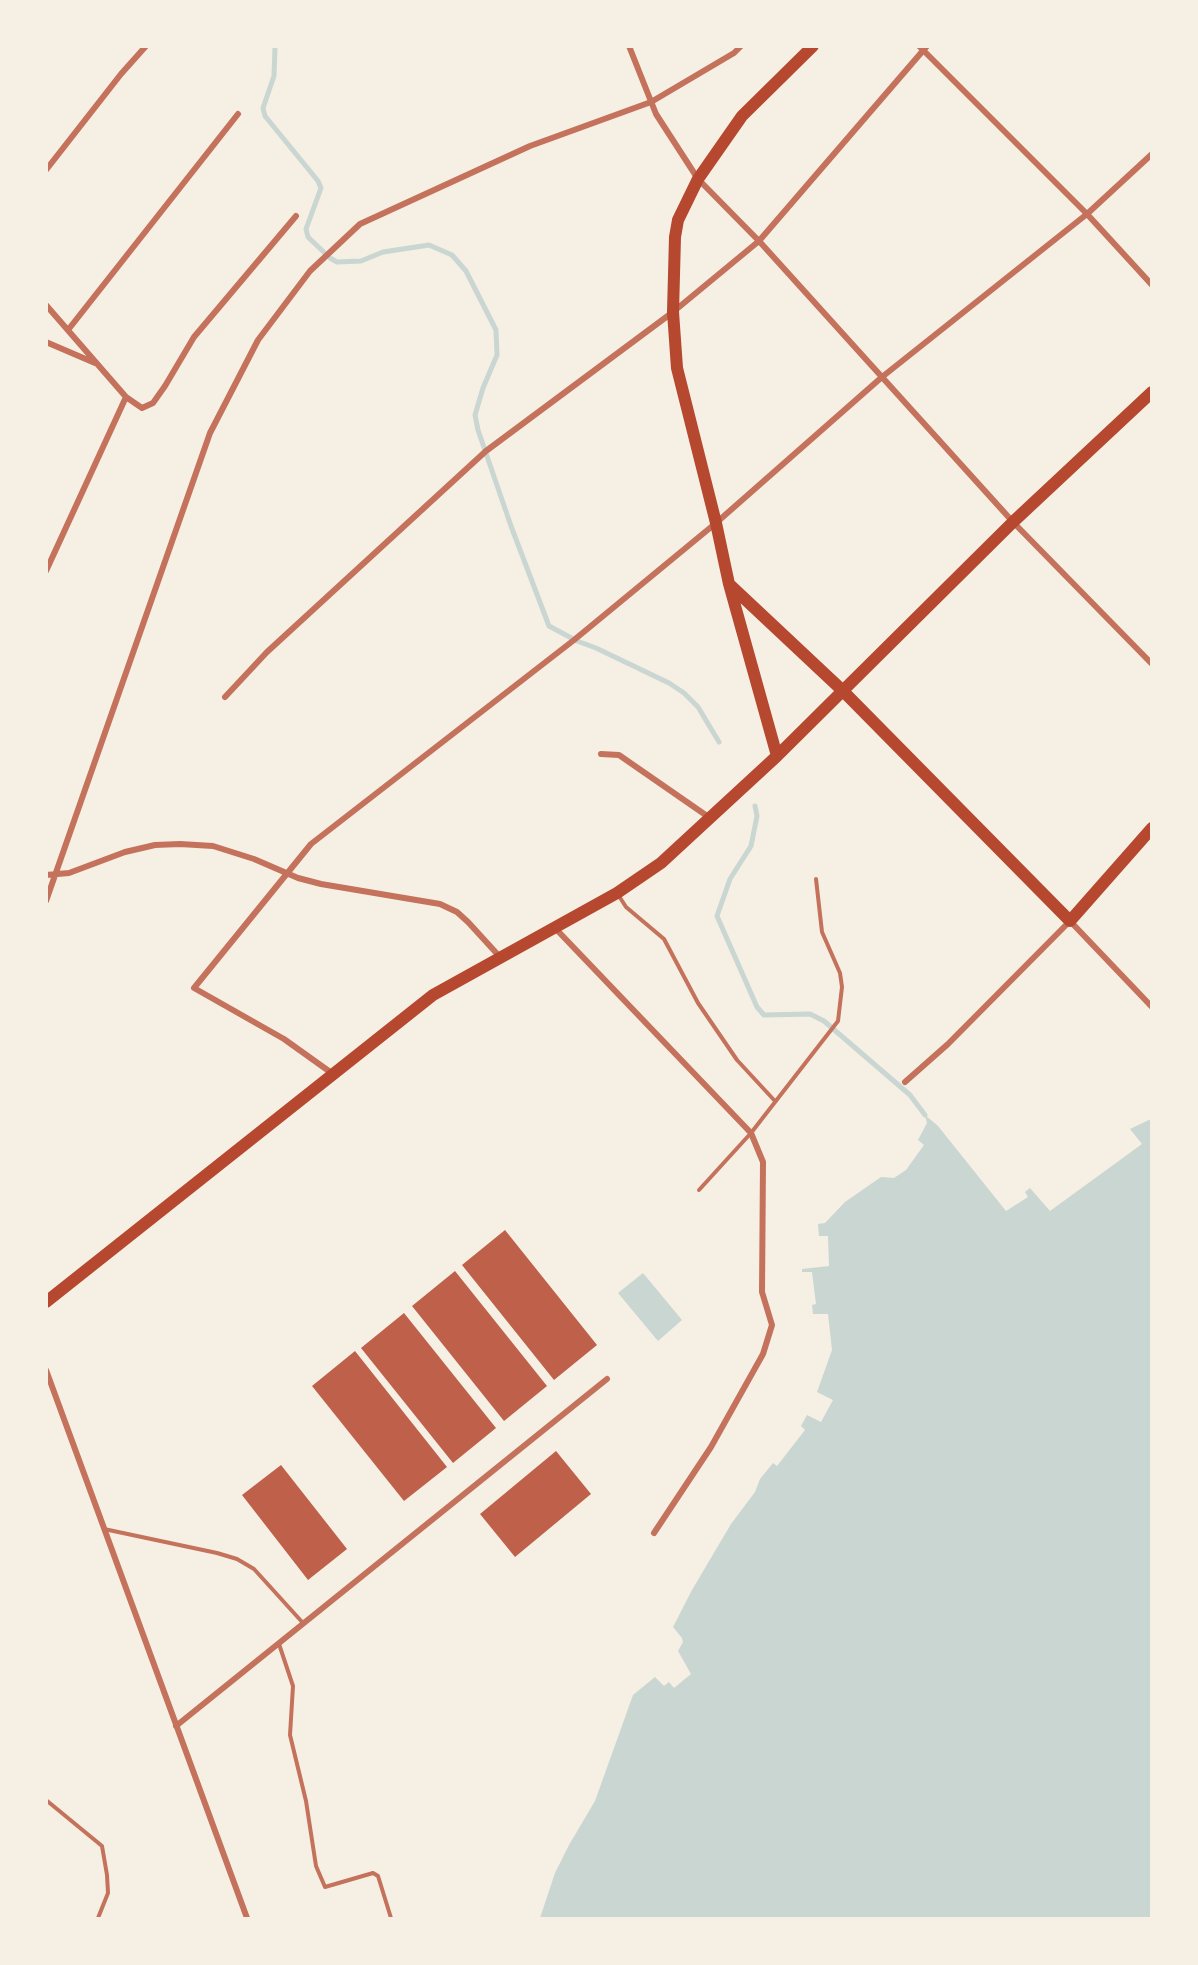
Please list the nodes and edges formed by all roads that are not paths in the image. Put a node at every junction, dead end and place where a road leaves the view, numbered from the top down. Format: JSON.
{"nodes":[{"id":1,"x":146,"y":46,"type":"edge"},
{"id":2,"x":629,"y":46,"type":"edge"},
{"id":3,"x":741,"y":46,"type":"edge"},
{"id":4,"x":813,"y":46,"type":"edge"},
{"id":5,"x":923,"y":48,"type":"edge"},
{"id":6,"x":651,"y":102,"type":"junction"},
{"id":7,"x":238,"y":114,"type":"dead end"},
{"id":8,"x":1152,"y":154,"type":"edge"},
{"id":9,"x":46,"y":170,"type":"edge"},
{"id":10,"x":698,"y":179,"type":"junction"},
{"id":11,"x":1087,"y":214,"type":"junction"},
{"id":12,"x":296,"y":216,"type":"dead end"},
{"id":13,"x":759,"y":241,"type":"junction"},
{"id":14,"x":1152,"y":285,"type":"edge"},
{"id":15,"x":46,"y":305,"type":"edge"},
{"id":16,"x":673,"y":312,"type":"junction"},
{"id":17,"x":68,"y":330,"type":"junction"},
{"id":18,"x":46,"y":342,"type":"edge"},
{"id":19,"x":98,"y":365,"type":"junction"},
{"id":20,"x":882,"y":377,"type":"junction"},
{"id":21,"x":1152,"y":392,"type":"edge"},
{"id":22,"x":126,"y":397,"type":"junction"},
{"id":23,"x":1013,"y":522,"type":"junction"},
{"id":24,"x":716,"y":523,"type":"junction"},
{"id":25,"x":46,"y":572,"type":"edge"},
{"id":26,"x":729,"y":585,"type":"junction"},
{"id":27,"x":1152,"y":664,"type":"edge"},
{"id":28,"x":843,"y":691,"type":"junction"},
{"id":29,"x":225,"y":697,"type":"dead end"},
{"id":30,"x":601,"y":754,"type":"dead end"},
{"id":31,"x":777,"y":756,"type":"junction"},
{"id":32,"x":711,"y":819,"type":"junction"},
{"id":33,"x":1152,"y":828,"type":"edge"},
{"id":34,"x":287,"y":873,"type":"junction"},
{"id":35,"x":46,"y":875,"type":"edge"},
{"id":36,"x":56,"y":875,"type":"junction"},
{"id":37,"x":816,"y":879,"type":"dead end"},
{"id":38,"x":617,"y":893,"type":"junction"},
{"id":39,"x":46,"y":901,"type":"edge"},
{"id":40,"x":1070,"y":921,"type":"junction"},
{"id":41,"x":555,"y":928,"type":"junction"},
{"id":42,"x":500,"y":957,"type":"junction"},
{"id":43,"x":1152,"y":1008,"type":"edge"},
{"id":44,"x":333,"y":1074,"type":"junction"},
{"id":45,"x":905,"y":1082,"type":"dead end"},
{"id":46,"x":774,"y":1100,"type":"junction"},
{"id":47,"x":751,"y":1133,"type":"junction"},
{"id":48,"x":699,"y":1190,"type":"dead end"},
{"id":49,"x":46,"y":1302,"type":"edge"},
{"id":50,"x":46,"y":1370,"type":"edge"},
{"id":51,"x":607,"y":1379,"type":"dead end"},
{"id":52,"x":104,"y":1529,"type":"junction"},
{"id":53,"x":654,"y":1533,"type":"dead end"},
{"id":54,"x":304,"y":1624,"type":"junction"},
{"id":55,"x":279,"y":1644,"type":"junction"},
{"id":56,"x":176,"y":1726,"type":"junction"},
{"id":57,"x":46,"y":1800,"type":"edge"},
{"id":58,"x":98,"y":1918,"type":"edge"},
{"id":59,"x":247,"y":1918,"type":"edge"},
{"id":60,"x":391,"y":1918,"type":"edge"}],
"edges":[{"from":1,"to":9,"type":"street"},
{"from":2,"to":6,"type":"street"},
{"from":3,"to":6,"type":"street"},
{"from":4,"to":10,"type":"main road"},
{"from":5,"to":11,"type":"street"},
{"from":5,"to":13,"type":"street"},
{"from":6,"to":10,"type":"street"},
{"from":6,"to":36,"type":"street"},
{"from":7,"to":17,"type":"street"},
{"from":8,"to":11,"type":"street"},
{"from":10,"to":13,"type":"street"},
{"from":10,"to":16,"type":"main road"},
{"from":11,"to":14,"type":"street"},
{"from":11,"to":20,"type":"street"},
{"from":12,"to":22,"type":"street"},
{"from":13,"to":16,"type":"street"},
{"from":13,"to":20,"type":"street"},
{"from":15,"to":17,"type":"street"},
{"from":16,"to":24,"type":"main road"},
{"from":16,"to":29,"type":"street"},
{"from":17,"to":19,"type":"street"},
{"from":18,"to":19,"type":"street"},
{"from":19,"to":22,"type":"street"},
{"from":20,"to":23,"type":"street"},
{"from":20,"to":24,"type":"street"},
{"from":21,"to":23,"type":"main road"},
{"from":22,"to":25,"type":"street"},
{"from":23,"to":27,"type":"street"},
{"from":23,"to":28,"type":"main road"},
{"from":24,"to":26,"type":"main road"},
{"from":24,"to":34,"type":"street"},
{"from":26,"to":28,"type":"main road"},
{"from":26,"to":31,"type":"main road"},
{"from":28,"to":31,"type":"main road"},
{"from":28,"to":40,"type":"main road"},
{"from":30,"to":32,"type":"street"},
{"from":31,"to":32,"type":"main road"},
{"from":32,"to":38,"type":"main road"},
{"from":33,"to":40,"type":"main road"},
{"from":34,"to":36,"type":"street"},
{"from":34,"to":42,"type":"street"},
{"from":34,"to":44,"type":"street"},
{"from":35,"to":36,"type":"street"},
{"from":36,"to":39,"type":"street"},
{"from":37,"to":46,"type":"lane"},
{"from":38,"to":41,"type":"main road"},
{"from":38,"to":46,"type":"lane"},
{"from":40,"to":43,"type":"street"},
{"from":40,"to":45,"type":"street"},
{"from":41,"to":42,"type":"main road"},
{"from":41,"to":47,"type":"street"},
{"from":42,"to":44,"type":"main road"},
{"from":44,"to":49,"type":"main road"},
{"from":46,"to":47,"type":"lane"},
{"from":47,"to":48,"type":"lane"},
{"from":47,"to":53,"type":"street"},
{"from":50,"to":52,"type":"street"},
{"from":51,"to":54,"type":"street"},
{"from":52,"to":54,"type":"lane"},
{"from":52,"to":56,"type":"street"},
{"from":54,"to":55,"type":"street"},
{"from":55,"to":56,"type":"street"},
{"from":55,"to":60,"type":"lane"},
{"from":56,"to":59,"type":"street"},
{"from":57,"to":58,"type":"lane"}]}
